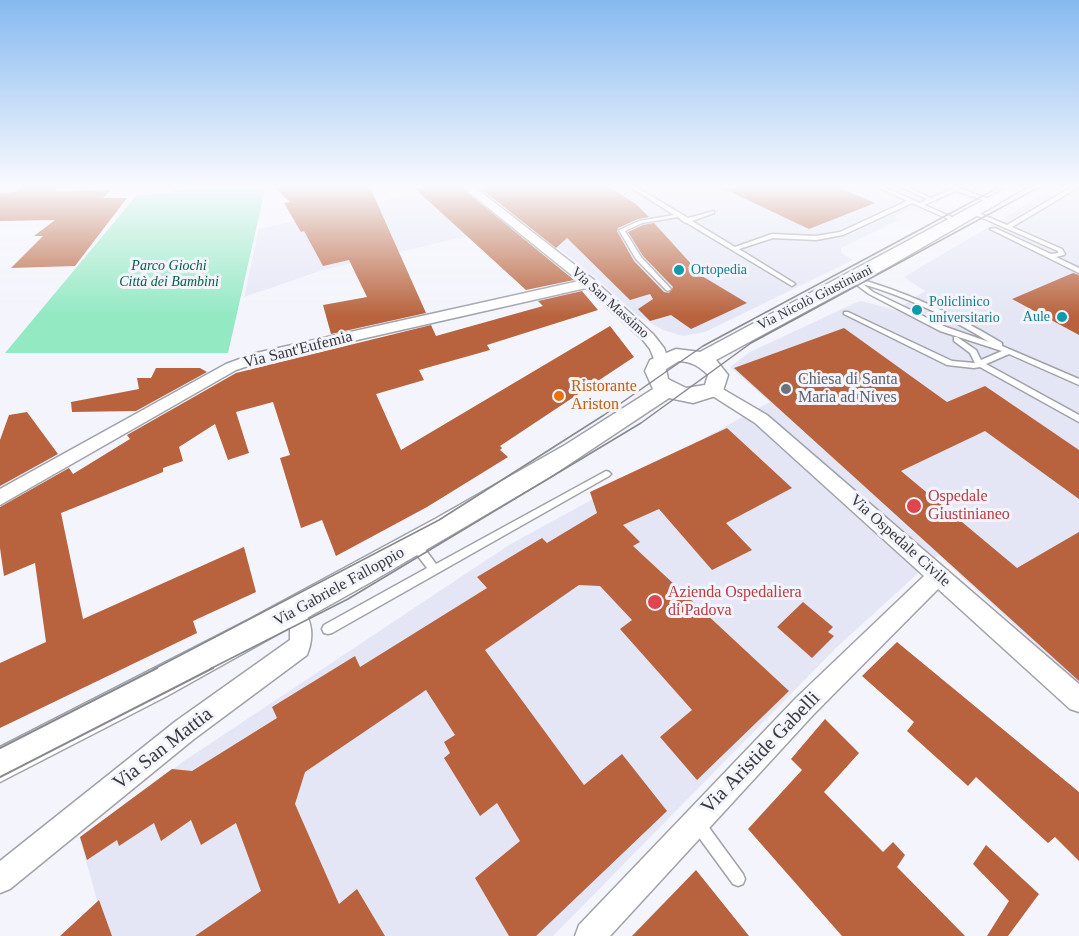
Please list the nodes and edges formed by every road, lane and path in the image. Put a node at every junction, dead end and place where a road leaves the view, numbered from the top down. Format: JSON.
{"nodes":[{"id":1,"x":520,"y":229,"type":"edge"},
{"id":2,"x":625,"y":229,"type":"edge"},
{"id":3,"x":699,"y":229,"type":"edge"},
{"id":4,"x":852,"y":229,"type":"edge"},
{"id":5,"x":946,"y":229,"type":"edge"},
{"id":6,"x":993,"y":229,"type":"dead end"},
{"id":7,"x":1012,"y":229,"type":"edge"},
{"id":8,"x":734,"y":249,"type":"junction"},
{"id":9,"x":1050,"y":256,"type":"junction"},
{"id":10,"x":1079,"y":271,"type":"edge"},
{"id":11,"x":852,"y":279,"type":"junction"},
{"id":12,"x":589,"y":283,"type":"junction"},
{"id":13,"x":792,"y":284,"type":"dead end"},
{"id":14,"x":668,"y":289,"type":"dead end"},
{"id":15,"x":846,"y":313,"type":"dead end"},
{"id":16,"x":943,"y":329,"type":"junction"},
{"id":17,"x":1009,"y":351,"type":"junction"},
{"id":18,"x":702,"y":360,"type":"junction"},
{"id":19,"x":661,"y":361,"type":"junction"},
{"id":20,"x":979,"y":363,"type":"junction"},
{"id":21,"x":1079,"y":382,"type":"edge"},
{"id":22,"x":667,"y":389,"type":"junction"},
{"id":23,"x":714,"y":389,"type":"junction"},
{"id":24,"x":1079,"y":419,"type":"edge"},
{"id":25,"x":606,"y":474,"type":"dead end"},
{"id":26,"x":0,"y":498,"type":"edge"},
{"id":27,"x":415,"y":544,"type":"junction"},
{"id":28,"x":434,"y":569,"type":"junction"},
{"id":29,"x":939,"y":575,"type":"junction"},
{"id":30,"x":295,"y":612,"type":"junction"},
{"id":31,"x":328,"y":629,"type":"dead end"},
{"id":32,"x":1079,"y":700,"type":"edge"},
{"id":33,"x":0,"y":765,"type":"edge"},
{"id":34,"x":696,"y":821,"type":"junction"},
{"id":35,"x":0,"y":879,"type":"edge"},
{"id":36,"x":738,"y":879,"type":"dead end"},
{"id":37,"x":590,"y":936,"type":"edge"}],
"edges":[{"from":1,"to":12,"type":"street","name":"Via San Massimo"},
{"from":2,"to":14,"type":"lane"},
{"from":3,"to":8,"type":"lane"},
{"from":4,"to":8,"type":"lane"},
{"from":5,"to":11,"type":"street","name":"Via Nicolò Giustiniani"},
{"from":6,"to":9,"type":"lane"},
{"from":7,"to":9,"type":"lane"},
{"from":8,"to":13,"type":"lane"},
{"from":9,"to":10,"type":"lane"},
{"from":11,"to":16,"type":"lane"},
{"from":11,"to":17,"type":"lane"},
{"from":11,"to":18,"type":"street","name":"Via Nicolò Giustiniani"},
{"from":12,"to":19,"type":"street","name":"Via San Massimo"},
{"from":12,"to":26,"type":"street","name":"Via Sant'Eufemia"},
{"from":15,"to":20,"type":"lane"},
{"from":16,"to":17,"type":"lane"},
{"from":16,"to":20,"type":"lane"},
{"from":17,"to":20,"type":"lane"},
{"from":17,"to":21,"type":"lane"},
{"from":18,"to":19,"type":"street"},
{"from":18,"to":23,"type":"street"},
{"from":19,"to":22,"type":"street"},
{"from":20,"to":24,"type":"lane"},
{"from":22,"to":23,"type":"street"},
{"from":22,"to":27,"type":"street","name":"Via Gabriele Falloppio"},
{"from":23,"to":29,"type":"street","name":"Via Ospedale Civile"},
{"from":25,"to":28,"type":"lane"},
{"from":27,"to":28,"type":"lane"},
{"from":27,"to":30,"type":"street","name":"Via Gabriele Falloppio"},
{"from":28,"to":31,"type":"lane"},
{"from":29,"to":32,"type":"street","name":"Via Ospedale Civile"},
{"from":29,"to":34,"type":"street","name":"Via Aristide Gabelli"},
{"from":30,"to":33,"type":"street","name":"Via Gabriele Falloppio"},
{"from":30,"to":35,"type":"street","name":"Via San Mattia"},
{"from":34,"to":36,"type":"lane"},
{"from":34,"to":37,"type":"street","name":"Via Aristide Gabelli"}]}
